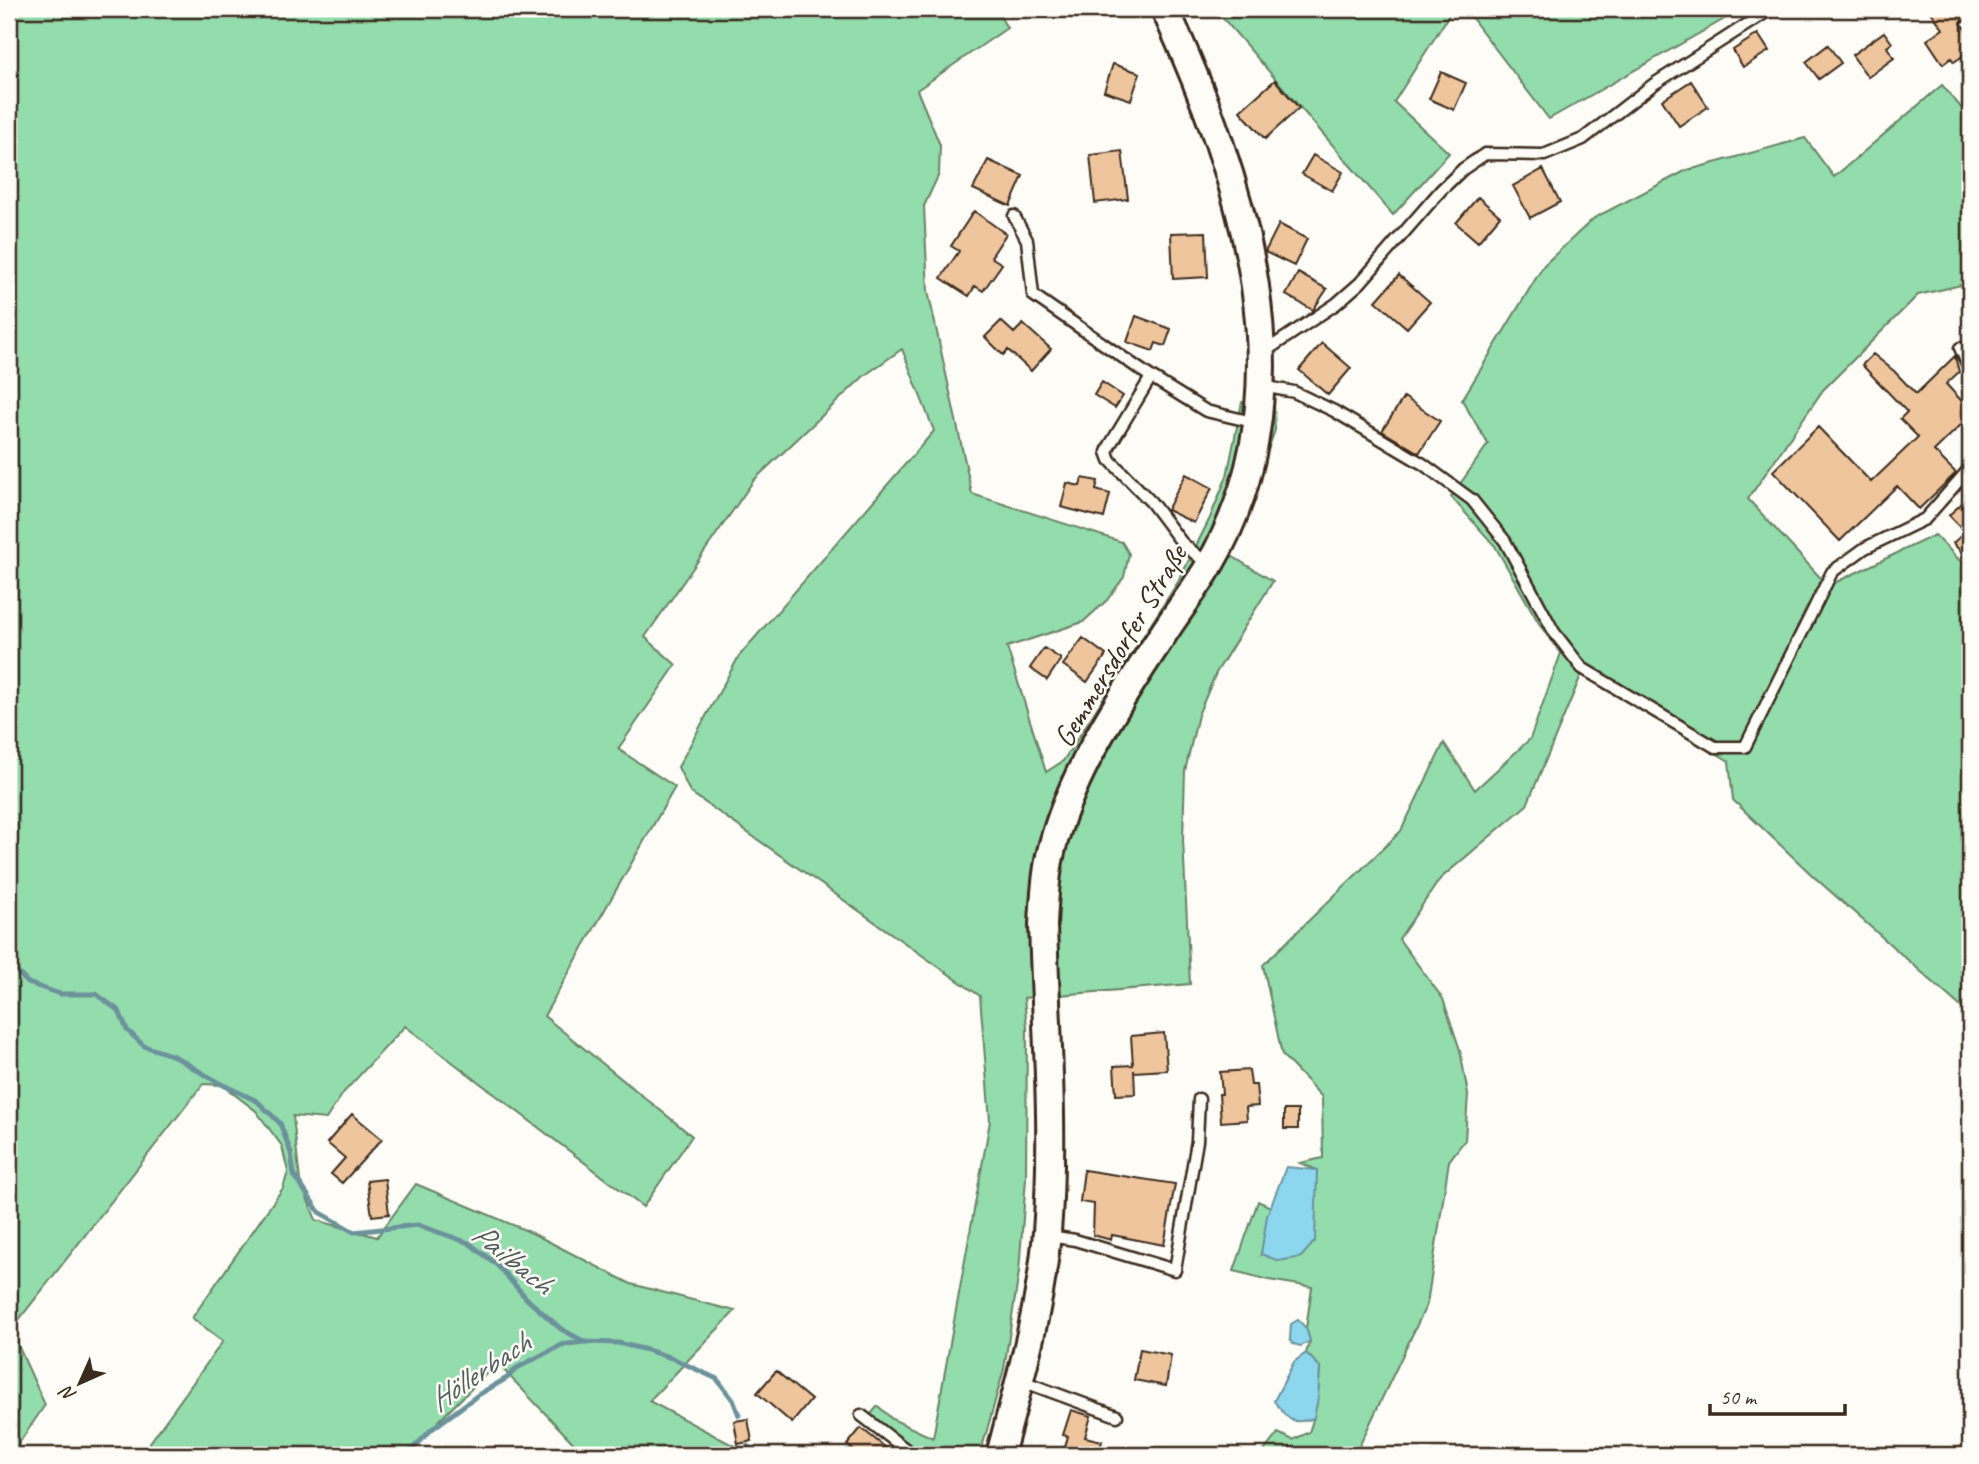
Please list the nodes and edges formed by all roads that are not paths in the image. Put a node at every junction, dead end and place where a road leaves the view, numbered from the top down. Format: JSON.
{"nodes":[{"id":1,"x":1165,"y":9,"type":"edge"},
{"id":2,"x":1771,"y":9,"type":"edge"},
{"id":3,"x":1014,"y":216,"type":"dead end"},
{"id":4,"x":1960,"y":348,"type":"dead end"},
{"id":5,"x":1261,"y":354,"type":"junction"},
{"id":6,"x":1970,"y":370,"type":"edge"},
{"id":7,"x":1150,"y":377,"type":"junction"},
{"id":8,"x":1262,"y":386,"type":"junction"},
{"id":9,"x":1257,"y":423,"type":"junction"},
{"id":10,"x":1970,"y":468,"type":"edge"},
{"id":11,"x":1209,"y":566,"type":"junction"},
{"id":12,"x":1199,"y":1099,"type":"dead end"},
{"id":13,"x":1047,"y":1235,"type":"junction"},
{"id":14,"x":1019,"y":1380,"type":"junction"},
{"id":15,"x":861,"y":1415,"type":"dead end"},
{"id":16,"x":1117,"y":1416,"type":"dead end"},
{"id":17,"x":914,"y":1455,"type":"edge"},
{"id":18,"x":1000,"y":1455,"type":"edge"}],
"edges":[{"from":1,"to":5,"type":"main road","name":"Gemmersdorfer Straße"},
{"from":2,"to":5,"type":"lane"},
{"from":3,"to":7,"type":"lane"},
{"from":4,"to":6,"type":"lane"},
{"from":5,"to":8,"type":"main road","name":"Gemmersdorfer Straße"},
{"from":7,"to":9,"type":"lane"},
{"from":7,"to":11,"type":"lane"},
{"from":8,"to":9,"type":"main road","name":"Gemmersdorfer Straße"},
{"from":8,"to":10,"type":"lane"},
{"from":9,"to":11,"type":"main road","name":"Gemmersdorfer Straße"},
{"from":11,"to":13,"type":"main road","name":"Gemmersdorfer Straße"},
{"from":12,"to":13,"type":"lane"},
{"from":13,"to":14,"type":"main road","name":"Gemmersdorfer Straße"},
{"from":14,"to":16,"type":"lane"},
{"from":14,"to":18,"type":"main road","name":"Gemmersdorfer Straße"},
{"from":15,"to":17,"type":"lane"}]}
